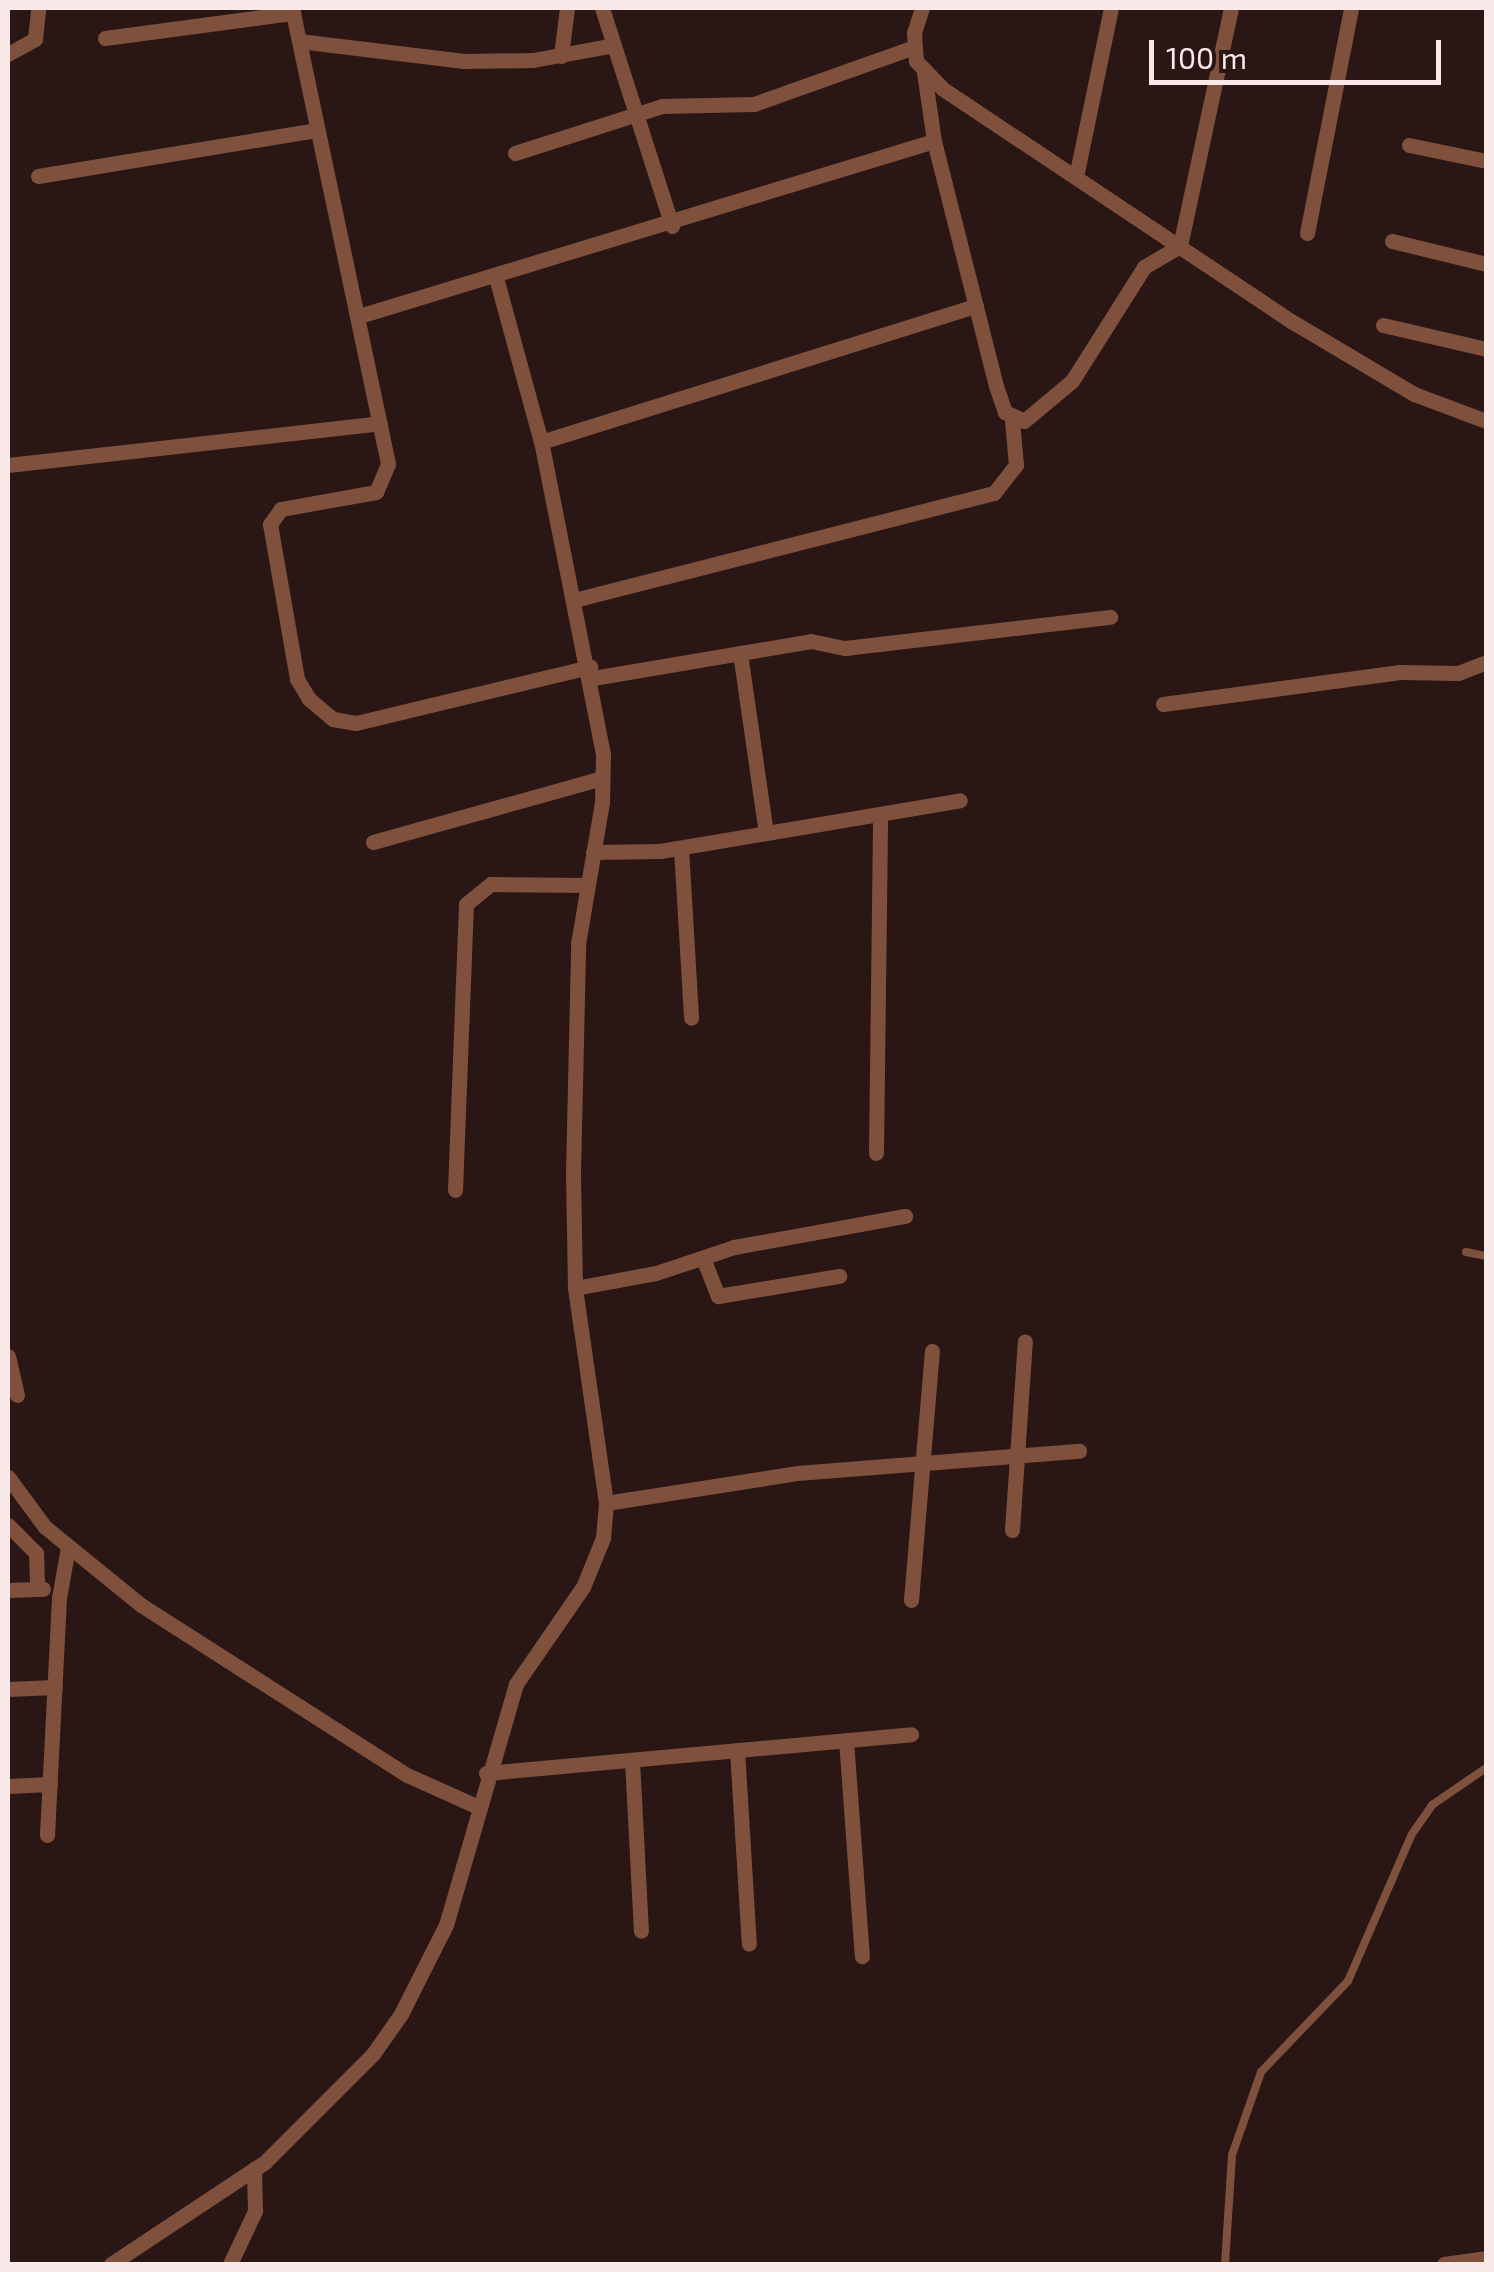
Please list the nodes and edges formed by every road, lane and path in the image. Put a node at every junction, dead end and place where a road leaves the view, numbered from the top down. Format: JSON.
{"nodes":[{"id":1,"x":38,"y":8,"type":"edge"},
{"id":2,"x":567,"y":8,"type":"edge"},
{"id":3,"x":602,"y":8,"type":"edge"},
{"id":4,"x":922,"y":8,"type":"edge"},
{"id":5,"x":1111,"y":8,"type":"edge"},
{"id":6,"x":1231,"y":8,"type":"edge"},
{"id":7,"x":1351,"y":8,"type":"edge"},
{"id":8,"x":293,"y":10,"type":"edge"},
{"id":9,"x":105,"y":38,"type":"dead end"},
{"id":10,"x":299,"y":41,"type":"junction"},
{"id":11,"x":614,"y":45,"type":"junction"},
{"id":12,"x":914,"y":47,"type":"junction"},
{"id":13,"x":8,"y":54,"type":"edge"},
{"id":14,"x":561,"y":56,"type":"junction"},
{"id":15,"x":924,"y":72,"type":"junction"},
{"id":16,"x":636,"y":114,"type":"junction"},
{"id":17,"x":317,"y":130,"type":"junction"},
{"id":18,"x":934,"y":141,"type":"junction"},
{"id":19,"x":1409,"y":145,"type":"dead end"},
{"id":20,"x":514,"y":154,"type":"dead end"},
{"id":21,"x":1486,"y":161,"type":"edge"},
{"id":22,"x":38,"y":176,"type":"dead end"},
{"id":23,"x":1076,"y":177,"type":"junction"},
{"id":24,"x":672,"y":226,"type":"junction"},
{"id":25,"x":1308,"y":233,"type":"dead end"},
{"id":26,"x":1392,"y":242,"type":"dead end"},
{"id":27,"x":1180,"y":246,"type":"junction"},
{"id":28,"x":1486,"y":264,"type":"edge"},
{"id":29,"x":496,"y":278,"type":"junction"},
{"id":30,"x":976,"y":306,"type":"junction"},
{"id":31,"x":359,"y":316,"type":"junction"},
{"id":32,"x":1382,"y":325,"type":"dead end"},
{"id":33,"x":1486,"y":350,"type":"edge"},
{"id":34,"x":1012,"y":420,"type":"junction"},
{"id":35,"x":1486,"y":422,"type":"edge"},
{"id":36,"x":380,"y":423,"type":"junction"},
{"id":37,"x":541,"y":442,"type":"junction"},
{"id":38,"x":8,"y":465,"type":"edge"},
{"id":39,"x":574,"y":600,"type":"junction"},
{"id":40,"x":1110,"y":617,"type":"dead end"},
{"id":41,"x":740,"y":653,"type":"junction"},
{"id":42,"x":1486,"y":662,"type":"edge"},
{"id":43,"x":591,"y":672,"type":"junction"},
{"id":44,"x":1164,"y":704,"type":"dead end"},
{"id":45,"x":602,"y":778,"type":"junction"},
{"id":46,"x":960,"y":800,"type":"dead end"},
{"id":47,"x":880,"y":814,"type":"junction"},
{"id":48,"x":766,"y":833,"type":"junction"},
{"id":49,"x":373,"y":842,"type":"dead end"},
{"id":50,"x":681,"y":848,"type":"junction"},
{"id":51,"x":593,"y":852,"type":"junction"},
{"id":52,"x":586,"y":885,"type":"junction"},
{"id":53,"x":691,"y":1018,"type":"dead end"},
{"id":54,"x":876,"y":1153,"type":"dead end"},
{"id":55,"x":455,"y":1190,"type":"dead end"},
{"id":56,"x":904,"y":1216,"type":"dead end"},
{"id":57,"x":1466,"y":1252,"type":"dead end"},
{"id":58,"x":1486,"y":1256,"type":"edge"},
{"id":59,"x":703,"y":1258,"type":"junction"},
{"id":60,"x":839,"y":1276,"type":"dead end"},
{"id":61,"x":575,"y":1288,"type":"junction"},
{"id":62,"x":1025,"y":1341,"type":"dead end"},
{"id":63,"x":932,"y":1350,"type":"dead end"},
{"id":64,"x":8,"y":1362,"type":"edge"},
{"id":65,"x":17,"y":1396,"type":"dead end"},
{"id":66,"x":1079,"y":1451,"type":"dead end"},
{"id":67,"x":1018,"y":1455,"type":"junction"},
{"id":68,"x":923,"y":1461,"type":"junction"},
{"id":69,"x":8,"y":1477,"type":"edge"},
{"id":70,"x":606,"y":1503,"type":"junction"},
{"id":71,"x":8,"y":1525,"type":"edge"},
{"id":72,"x":1012,"y":1530,"type":"dead end"},
{"id":73,"x":68,"y":1547,"type":"junction"},
{"id":74,"x":60,"y":1589,"type":"junction"},
{"id":75,"x":8,"y":1590,"type":"edge"},
{"id":76,"x":38,"y":1590,"type":"junction"},
{"id":77,"x":910,"y":1600,"type":"dead end"},
{"id":78,"x":55,"y":1687,"type":"junction"},
{"id":79,"x":8,"y":1689,"type":"edge"},
{"id":80,"x":911,"y":1734,"type":"dead end"},
{"id":81,"x":846,"y":1740,"type":"junction"},
{"id":82,"x":737,"y":1750,"type":"junction"},
{"id":83,"x":632,"y":1760,"type":"junction"},
{"id":84,"x":1486,"y":1768,"type":"edge"},
{"id":85,"x":486,"y":1773,"type":"junction"},
{"id":86,"x":50,"y":1784,"type":"junction"},
{"id":87,"x":8,"y":1786,"type":"edge"},
{"id":88,"x":476,"y":1806,"type":"junction"},
{"id":89,"x":48,"y":1835,"type":"dead end"},
{"id":90,"x":641,"y":1931,"type":"dead end"},
{"id":91,"x":749,"y":1944,"type":"dead end"},
{"id":92,"x":862,"y":1956,"type":"dead end"},
{"id":93,"x":254,"y":2169,"type":"junction"},
{"id":94,"x":1486,"y":2258,"type":"edge"},
{"id":95,"x":112,"y":2264,"type":"edge"},
{"id":96,"x":230,"y":2264,"type":"edge"},
{"id":97,"x":1225,"y":2264,"type":"edge"},
{"id":98,"x":1444,"y":2264,"type":"edge"}],
"edges":[{"from":1,"to":13,"type":"street"},
{"from":2,"to":14,"type":"street"},
{"from":3,"to":11,"type":"street"},
{"from":4,"to":12,"type":"street"},
{"from":5,"to":23,"type":"street"},
{"from":6,"to":27,"type":"street"},
{"from":7,"to":25,"type":"street"},
{"from":8,"to":9,"type":"street"},
{"from":8,"to":10,"type":"street"},
{"from":10,"to":14,"type":"street"},
{"from":10,"to":17,"type":"street"},
{"from":11,"to":14,"type":"street"},
{"from":11,"to":16,"type":"street"},
{"from":12,"to":15,"type":"street"},
{"from":12,"to":16,"type":"street"},
{"from":15,"to":18,"type":"street"},
{"from":15,"to":23,"type":"street"},
{"from":16,"to":20,"type":"street"},
{"from":16,"to":24,"type":"street"},
{"from":17,"to":22,"type":"street"},
{"from":17,"to":31,"type":"street"},
{"from":18,"to":24,"type":"street"},
{"from":18,"to":30,"type":"street"},
{"from":19,"to":21,"type":"street"},
{"from":23,"to":27,"type":"street"},
{"from":24,"to":29,"type":"street"},
{"from":26,"to":28,"type":"street"},
{"from":27,"to":34,"type":"street"},
{"from":27,"to":35,"type":"street"},
{"from":29,"to":31,"type":"street"},
{"from":29,"to":37,"type":"street"},
{"from":30,"to":34,"type":"street"},
{"from":30,"to":37,"type":"street"},
{"from":31,"to":36,"type":"street"},
{"from":32,"to":33,"type":"street"},
{"from":34,"to":39,"type":"street"},
{"from":36,"to":38,"type":"street"},
{"from":36,"to":43,"type":"street"},
{"from":37,"to":39,"type":"street"},
{"from":39,"to":43,"type":"street"},
{"from":40,"to":41,"type":"street"},
{"from":41,"to":43,"type":"street"},
{"from":41,"to":48,"type":"street"},
{"from":42,"to":44,"type":"street"},
{"from":43,"to":45,"type":"street"},
{"from":45,"to":49,"type":"street"},
{"from":45,"to":51,"type":"street"},
{"from":46,"to":47,"type":"street"},
{"from":47,"to":48,"type":"street"},
{"from":47,"to":54,"type":"street"},
{"from":48,"to":50,"type":"street"},
{"from":50,"to":51,"type":"street"},
{"from":50,"to":53,"type":"street"},
{"from":51,"to":52,"type":"street"},
{"from":52,"to":55,"type":"street"},
{"from":52,"to":61,"type":"street"},
{"from":56,"to":59,"type":"street"},
{"from":57,"to":58,"type":"lane"},
{"from":59,"to":60,"type":"street"},
{"from":59,"to":61,"type":"street"},
{"from":61,"to":70,"type":"street"},
{"from":62,"to":67,"type":"street"},
{"from":63,"to":68,"type":"street"},
{"from":64,"to":65,"type":"street"},
{"from":66,"to":67,"type":"street"},
{"from":67,"to":68,"type":"street"},
{"from":67,"to":72,"type":"street"},
{"from":68,"to":70,"type":"street"},
{"from":68,"to":77,"type":"street"},
{"from":69,"to":73,"type":"street"},
{"from":70,"to":85,"type":"street"},
{"from":71,"to":76,"type":"street"},
{"from":73,"to":74,"type":"street"},
{"from":73,"to":88,"type":"street"},
{"from":74,"to":76,"type":"street"},
{"from":74,"to":78,"type":"street"},
{"from":75,"to":76,"type":"street"},
{"from":78,"to":79,"type":"street"},
{"from":78,"to":86,"type":"street"},
{"from":80,"to":81,"type":"street"},
{"from":81,"to":82,"type":"street"},
{"from":81,"to":92,"type":"street"},
{"from":82,"to":83,"type":"street"},
{"from":82,"to":91,"type":"street"},
{"from":83,"to":85,"type":"street"},
{"from":83,"to":90,"type":"street"},
{"from":84,"to":97,"type":"lane"},
{"from":85,"to":88,"type":"street"},
{"from":86,"to":87,"type":"street"},
{"from":86,"to":89,"type":"street"},
{"from":88,"to":93,"type":"street"},
{"from":93,"to":95,"type":"street"},
{"from":93,"to":96,"type":"street"},
{"from":94,"to":98,"type":"street"}]}
